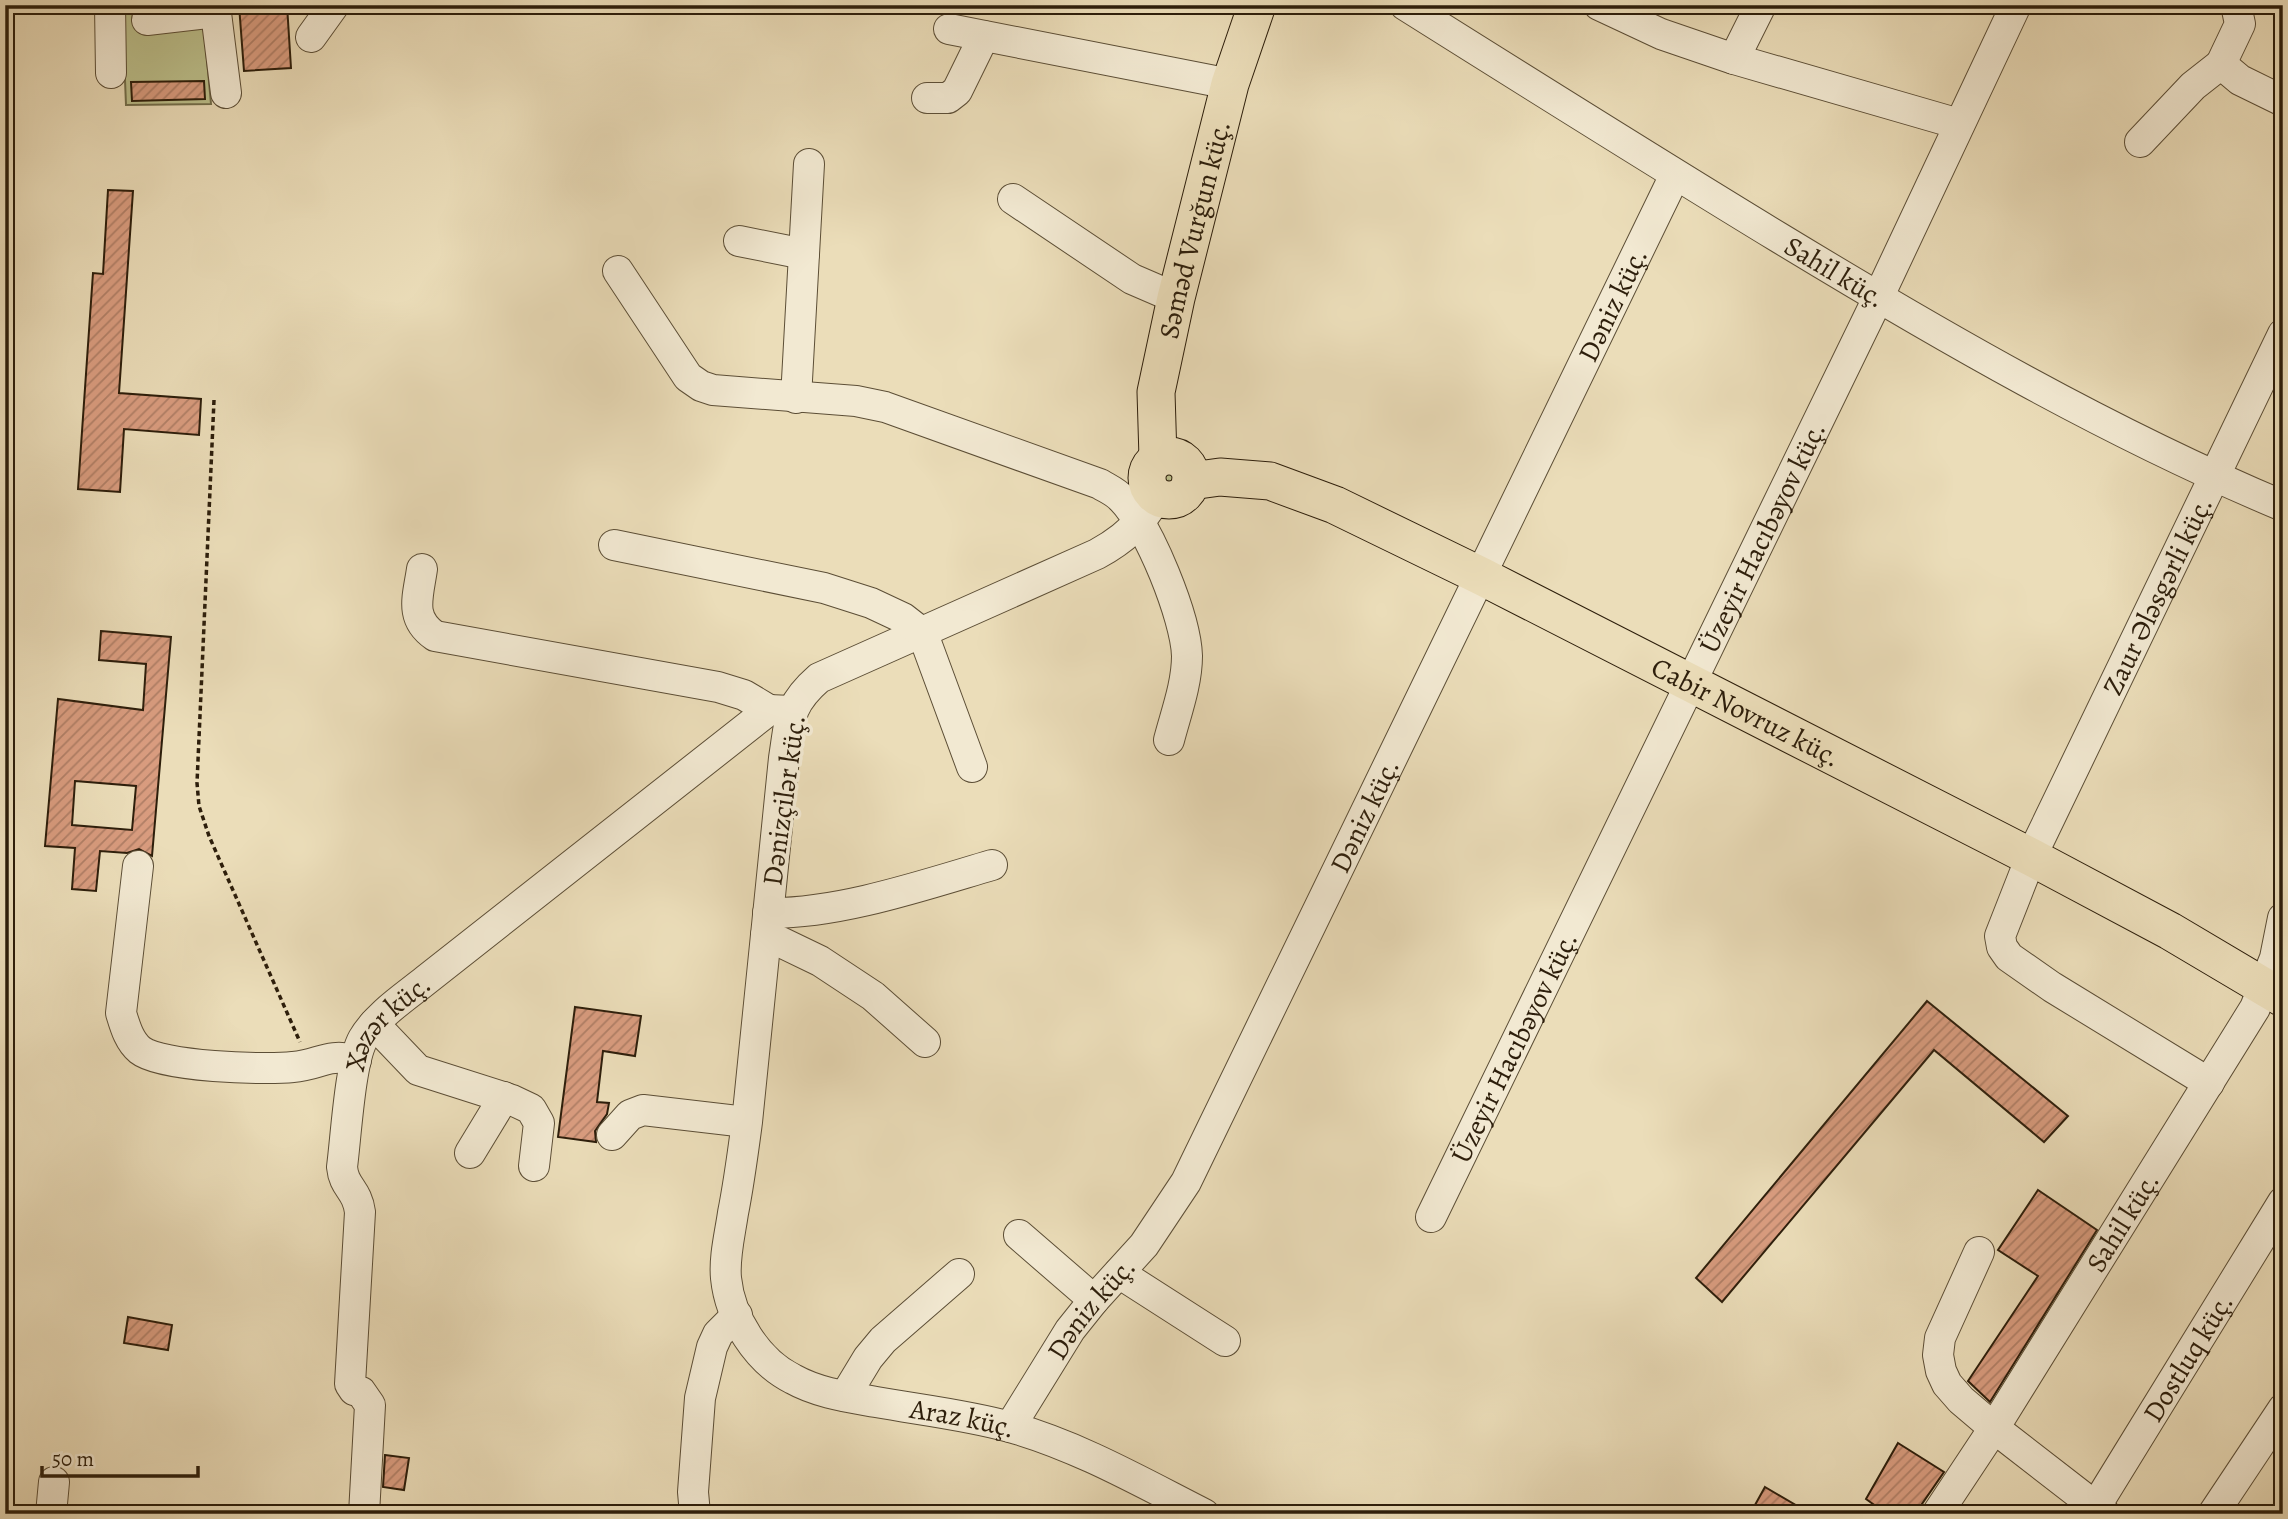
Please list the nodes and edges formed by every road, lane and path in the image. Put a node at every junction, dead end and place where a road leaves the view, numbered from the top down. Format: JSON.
{"nodes":[{"id":1,"x":110,"y":5,"type":"edge"},
{"id":2,"x":334,"y":5,"type":"edge"},
{"id":3,"x":1257,"y":5,"type":"edge"},
{"id":4,"x":1405,"y":5,"type":"edge"},
{"id":5,"x":1599,"y":5,"type":"edge"},
{"id":6,"x":1761,"y":5,"type":"edge"},
{"id":7,"x":2016,"y":5,"type":"edge"},
{"id":8,"x":2236,"y":5,"type":"edge"},
{"id":9,"x":216,"y":8,"type":"edge"},
{"id":10,"x":146,"y":20,"type":"dead end"},
{"id":11,"x":949,"y":29,"type":"dead end"},
{"id":12,"x":984,"y":36,"type":"junction"},
{"id":13,"x":311,"y":37,"type":"dead end"},
{"id":14,"x":1734,"y":59,"type":"junction"},
{"id":15,"x":2221,"y":64,"type":"junction"},
{"id":16,"x":111,"y":74,"type":"dead end"},
{"id":17,"x":1230,"y":84,"type":"junction"},
{"id":18,"x":226,"y":93,"type":"dead end"},
{"id":19,"x":927,"y":98,"type":"dead end"},
{"id":20,"x":2283,"y":101,"type":"edge"},
{"id":21,"x":1959,"y":124,"type":"junction"},
{"id":22,"x":2140,"y":142,"type":"dead end"},
{"id":23,"x":808,"y":164,"type":"dead end"},
{"id":24,"x":1675,"y":175,"type":"junction"},
{"id":25,"x":1013,"y":199,"type":"dead end"},
{"id":26,"x":739,"y":241,"type":"dead end"},
{"id":27,"x":804,"y":254,"type":"junction"},
{"id":28,"x":618,"y":271,"type":"dead end"},
{"id":29,"x":1177,"y":298,"type":"junction"},
{"id":30,"x":1878,"y":298,"type":"junction"},
{"id":31,"x":2283,"y":334,"type":"edge"},
{"id":32,"x":796,"y":398,"type":"junction"},
{"id":33,"x":214,"y":400,"type":"dead end"},
{"id":34,"x":1158,"y":458,"type":"junction"},
{"id":35,"x":2215,"y":477,"type":"junction"},
{"id":36,"x":1191,"y":481,"type":"junction"},
{"id":37,"x":2283,"y":506,"type":"edge"},
{"id":38,"x":1148,"y":509,"type":"junction"},
{"id":39,"x":614,"y":545,"type":"dead end"},
{"id":40,"x":422,"y":569,"type":"dead end"},
{"id":41,"x":1481,"y":576,"type":"junction"},
{"id":42,"x":920,"y":632,"type":"junction"},
{"id":43,"x":1690,"y":683,"type":"junction"},
{"id":44,"x":780,"y":710,"type":"junction"},
{"id":45,"x":1169,"y":740,"type":"dead end"},
{"id":46,"x":972,"y":766,"type":"dead end"},
{"id":47,"x":2031,"y":857,"type":"junction"},
{"id":48,"x":992,"y":865,"type":"dead end"},
{"id":49,"x":138,"y":866,"type":"dead end"},
{"id":50,"x":2283,"y":918,"type":"edge"},
{"id":51,"x":767,"y":924,"type":"junction"},
{"id":52,"x":2274,"y":992,"type":"edge"},
{"id":53,"x":374,"y":1024,"type":"junction"},
{"id":54,"x":925,"y":1042,"type":"dead end"},
{"id":55,"x":356,"y":1059,"type":"junction"},
{"id":56,"x":309,"y":1063,"type":"junction"},
{"id":57,"x":2208,"y":1083,"type":"junction"},
{"id":58,"x":504,"y":1097,"type":"junction"},
{"id":59,"x":747,"y":1122,"type":"junction"},
{"id":60,"x":612,"y":1135,"type":"dead end"},
{"id":61,"x":470,"y":1153,"type":"dead end"},
{"id":62,"x":534,"y":1166,"type":"dead end"},
{"id":63,"x":2283,"y":1202,"type":"edge"},
{"id":64,"x":1430,"y":1217,"type":"dead end"},
{"id":65,"x":1019,"y":1235,"type":"dead end"},
{"id":66,"x":1979,"y":1252,"type":"dead end"},
{"id":67,"x":1119,"y":1273,"type":"junction"},
{"id":68,"x":959,"y":1274,"type":"dead end"},
{"id":69,"x":1094,"y":1300,"type":"junction"},
{"id":70,"x":737,"y":1315,"type":"junction"},
{"id":71,"x":1225,"y":1341,"type":"dead end"},
{"id":72,"x":845,"y":1396,"type":"junction"},
{"id":73,"x":2283,"y":1409,"type":"edge"},
{"id":74,"x":1010,"y":1427,"type":"junction"},
{"id":75,"x":1994,"y":1428,"type":"junction"},
{"id":76,"x":54,"y":1482,"type":"dead end"},
{"id":77,"x":2097,"y":1511,"type":"edge"},
{"id":78,"x":51,"y":1514,"type":"edge"},
{"id":79,"x":364,"y":1514,"type":"edge"},
{"id":80,"x":695,"y":1514,"type":"edge"},
{"id":81,"x":1204,"y":1514,"type":"edge"},
{"id":82,"x":1937,"y":1514,"type":"edge"},
{"id":83,"x":2213,"y":1514,"type":"edge"}],
"edges":[{"from":1,"to":16,"type":"street"},
{"from":2,"to":13,"type":"street"},
{"from":3,"to":17,"type":"main road","name":"Səməd Vurğun küç."},
{"from":4,"to":24,"type":"street","name":"Sahil küç."},
{"from":5,"to":14,"type":"street"},
{"from":6,"to":14,"type":"street"},
{"from":7,"to":21,"type":"street","name":"Üzeyir Hacıbəyov küç."},
{"from":8,"to":15,"type":"street"},
{"from":9,"to":10,"type":"street"},
{"from":9,"to":18,"type":"street"},
{"from":11,"to":12,"type":"street"},
{"from":12,"to":17,"type":"street"},
{"from":12,"to":19,"type":"street"},
{"from":14,"to":21,"type":"street"},
{"from":15,"to":20,"type":"street"},
{"from":15,"to":22,"type":"street"},
{"from":17,"to":29,"type":"main road","name":"Səməd Vurğun küç."},
{"from":21,"to":30,"type":"street","name":"Üzeyir Hacıbəyov küç."},
{"from":23,"to":27,"type":"street"},
{"from":24,"to":30,"type":"street","name":"Sahil küç."},
{"from":24,"to":41,"type":"street","name":"Dәniz küç."},
{"from":25,"to":29,"type":"street"},
{"from":26,"to":27,"type":"street"},
{"from":27,"to":32,"type":"street"},
{"from":28,"to":32,"type":"street"},
{"from":29,"to":34,"type":"main road","name":"Səməd Vurğun küç."},
{"from":30,"to":35,"type":"street","name":"Sahil küç."},
{"from":30,"to":43,"type":"street","name":"Üzeyir Hacıbəyov küç."},
{"from":31,"to":35,"type":"street","name":"Zaur Ələsgərli küç."},
{"from":32,"to":38,"type":"street"},
{"from":33,"to":56,"type":"path"},
{"from":34,"to":36,"type":"main road"},
{"from":34,"to":38,"type":"main road","name":"Səməd Vurğun küç."},
{"from":35,"to":37,"type":"street","name":"Sahil küç."},
{"from":35,"to":47,"type":"street","name":"Zaur Ələsgərli küç."},
{"from":36,"to":38,"type":"main road"},
{"from":36,"to":41,"type":"main road","name":"Cabir Novruz küç."},
{"from":38,"to":42,"type":"street","name":"Dәnizçilәr küç."},
{"from":38,"to":45,"type":"street"},
{"from":39,"to":42,"type":"street"},
{"from":40,"to":44,"type":"street"},
{"from":41,"to":43,"type":"main road","name":"Cabir Novruz küç."},
{"from":41,"to":67,"type":"street","name":"Dәniz küç."},
{"from":42,"to":44,"type":"street","name":"Dәnizçilәr küç."},
{"from":42,"to":46,"type":"street"},
{"from":43,"to":47,"type":"main road","name":"Cabir Novruz küç."},
{"from":43,"to":64,"type":"street","name":"Üzeyir Hacıbəyov küç."},
{"from":44,"to":51,"type":"street","name":"Dәnizçilәr küç."},
{"from":44,"to":53,"type":"street","name":"Xəzər küç."},
{"from":47,"to":52,"type":"main road","name":"Cabir Novruz küç."},
{"from":47,"to":57,"type":"street","name":"Zaur Ələsgərli küç."},
{"from":48,"to":51,"type":"street"},
{"from":49,"to":56,"type":"street"},
{"from":50,"to":52,"type":"street","name":"Sahil küç."},
{"from":51,"to":54,"type":"street"},
{"from":51,"to":59,"type":"street","name":"Dәnizçilәr küç."},
{"from":52,"to":57,"type":"street","name":"Sahil küç."},
{"from":53,"to":55,"type":"street","name":"Xəzər küç."},
{"from":53,"to":58,"type":"street"},
{"from":55,"to":56,"type":"street"},
{"from":55,"to":79,"type":"street","name":"Xəzər küç."},
{"from":57,"to":75,"type":"street","name":"Sahil küç."},
{"from":58,"to":61,"type":"street"},
{"from":58,"to":62,"type":"street"},
{"from":59,"to":60,"type":"street"},
{"from":59,"to":70,"type":"street","name":"Dәnizçilәr küç."},
{"from":63,"to":77,"type":"street","name":"Dostluq küç."},
{"from":65,"to":69,"type":"street"},
{"from":66,"to":75,"type":"street"},
{"from":67,"to":69,"type":"street","name":"Dәniz küç."},
{"from":67,"to":71,"type":"street"},
{"from":68,"to":72,"type":"street"},
{"from":69,"to":74,"type":"street","name":"Dәniz küç."},
{"from":70,"to":72,"type":"street","name":"Araz küç."},
{"from":70,"to":80,"type":"street"},
{"from":72,"to":74,"type":"street","name":"Araz küç."},
{"from":73,"to":83,"type":"street"},
{"from":74,"to":81,"type":"street","name":"Araz küç."},
{"from":75,"to":77,"type":"street"},
{"from":75,"to":82,"type":"street","name":"Sahil küç."},
{"from":76,"to":78,"type":"street"}]}
